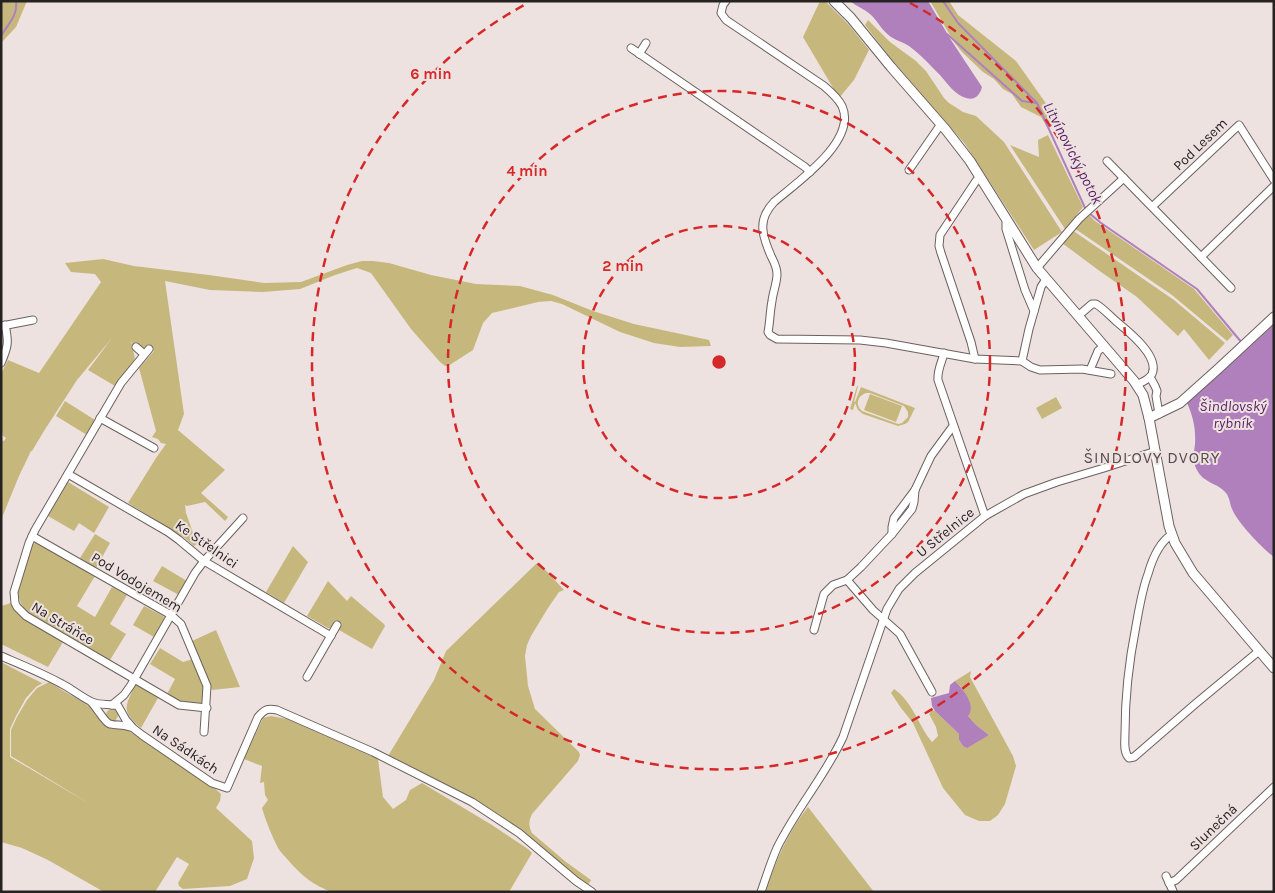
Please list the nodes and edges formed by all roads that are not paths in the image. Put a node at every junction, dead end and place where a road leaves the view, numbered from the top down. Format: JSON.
{"nodes":[{"id":1,"x":726,"y":1,"type":"edge"},
{"id":2,"x":834,"y":1,"type":"edge"},
{"id":3,"x":646,"y":43,"type":"dead end"},
{"id":4,"x":631,"y":48,"type":"dead end"},
{"id":5,"x":639,"y":54,"type":"junction"},
{"id":6,"x":941,"y":124,"type":"junction"},
{"id":7,"x":1107,"y":160,"type":"dead end"},
{"id":8,"x":908,"y":170,"type":"dead end"},
{"id":9,"x":810,"y":172,"type":"junction"},
{"id":10,"x":980,"y":177,"type":"junction"},
{"id":11,"x":1124,"y":178,"type":"junction"},
{"id":12,"x":1274,"y":180,"type":"edge"},
{"id":13,"x":1274,"y":186,"type":"edge"},
{"id":14,"x":1153,"y":206,"type":"junction"},
{"id":15,"x":1007,"y":219,"type":"junction"},
{"id":16,"x":1201,"y":257,"type":"junction"},
{"id":17,"x":1037,"y":268,"type":"junction"},
{"id":18,"x":1046,"y":279,"type":"junction"},
{"id":19,"x":1231,"y":288,"type":"dead end"},
{"id":20,"x":1034,"y":311,"type":"junction"},
{"id":21,"x":1078,"y":316,"type":"junction"},
{"id":22,"x":1274,"y":317,"type":"edge"},
{"id":23,"x":33,"y":320,"type":"dead end"},
{"id":24,"x":3,"y":326,"type":"edge"},
{"id":25,"x":1104,"y":346,"type":"junction"},
{"id":26,"x":136,"y":347,"type":"dead end"},
{"id":27,"x":944,"y":353,"type":"junction"},
{"id":28,"x":975,"y":359,"type":"junction"},
{"id":29,"x":1022,"y":361,"type":"junction"},
{"id":30,"x":1,"y":363,"type":"edge"},
{"id":31,"x":1090,"y":370,"type":"junction"},
{"id":32,"x":1111,"y":374,"type":"dead end"},
{"id":33,"x":1150,"y":377,"type":"junction"},
{"id":34,"x":1136,"y":385,"type":"junction"},
{"id":35,"x":1159,"y":414,"type":"junction"},
{"id":36,"x":100,"y":418,"type":"junction"},
{"id":37,"x":1150,"y":418,"type":"junction"},
{"id":38,"x":953,"y":426,"type":"junction"},
{"id":39,"x":154,"y":448,"type":"dead end"},
{"id":40,"x":1156,"y":451,"type":"junction"},
{"id":41,"x":68,"y":474,"type":"junction"},
{"id":42,"x":985,"y":516,"type":"junction"},
{"id":43,"x":243,"y":518,"type":"dead end"},
{"id":44,"x":1171,"y":535,"type":"junction"},
{"id":45,"x":32,"y":536,"type":"junction"},
{"id":46,"x":204,"y":561,"type":"junction"},
{"id":47,"x":847,"y":580,"type":"junction"},
{"id":48,"x":171,"y":615,"type":"junction"},
{"id":49,"x":883,"y":619,"type":"junction"},
{"id":50,"x":337,"y":625,"type":"dead end"},
{"id":51,"x":814,"y":630,"type":"dead end"},
{"id":52,"x":331,"y":636,"type":"junction"},
{"id":53,"x":1259,"y":650,"type":"junction"},
{"id":54,"x":1,"y":656,"type":"edge"},
{"id":55,"x":1274,"y":668,"type":"edge"},
{"id":56,"x":307,"y":677,"type":"dead end"},
{"id":57,"x":134,"y":679,"type":"junction"},
{"id":58,"x":932,"y":692,"type":"dead end"},
{"id":59,"x":124,"y":695,"type":"junction"},
{"id":60,"x":91,"y":702,"type":"junction"},
{"id":61,"x":110,"y":705,"type":"junction"},
{"id":62,"x":206,"y":708,"type":"junction"},
{"id":63,"x":122,"y":713,"type":"junction"},
{"id":64,"x":103,"y":716,"type":"junction"},
{"id":65,"x":115,"y":724,"type":"junction"},
{"id":66,"x":133,"y":728,"type":"junction"},
{"id":67,"x":204,"y":732,"type":"dead end"},
{"id":68,"x":1274,"y":787,"type":"edge"},
{"id":69,"x":1166,"y":876,"type":"dead end"},
{"id":70,"x":1169,"y":883,"type":"junction"},
{"id":71,"x":1173,"y":891,"type":"edge"},
{"id":72,"x":592,"y":892,"type":"edge"},
{"id":73,"x":761,"y":892,"type":"edge"}],
"edges":[{"from":1,"to":9,"type":"street"},
{"from":2,"to":6,"type":"street"},
{"from":3,"to":5,"type":"street"},
{"from":4,"to":5,"type":"street"},
{"from":5,"to":9,"type":"street"},
{"from":6,"to":8,"type":"street"},
{"from":6,"to":10,"type":"street"},
{"from":7,"to":11,"type":"street"},
{"from":9,"to":27,"type":"street"},
{"from":10,"to":15,"type":"street"},
{"from":10,"to":28,"type":"street"},
{"from":11,"to":14,"type":"street"},
{"from":11,"to":17,"type":"street"},
{"from":12,"to":14,"type":"street","name":"Pod Lesem"},
{"from":13,"to":16,"type":"street"},
{"from":14,"to":16,"type":"street"},
{"from":15,"to":17,"type":"street"},
{"from":15,"to":20,"type":"street"},
{"from":16,"to":19,"type":"street"},
{"from":17,"to":18,"type":"street"},
{"from":18,"to":20,"type":"street"},
{"from":18,"to":21,"type":"street"},
{"from":20,"to":29,"type":"street"},
{"from":21,"to":25,"type":"street"},
{"from":21,"to":33,"type":"street"},
{"from":22,"to":35,"type":"street"},
{"from":23,"to":24,"type":"street"},
{"from":24,"to":30,"type":"street"},
{"from":25,"to":31,"type":"street"},
{"from":25,"to":34,"type":"street"},
{"from":26,"to":36,"type":"street","name":"Na Stráňce"},
{"from":27,"to":28,"type":"street"},
{"from":27,"to":38,"type":"street","name":"U Střelnice"},
{"from":28,"to":29,"type":"street"},
{"from":29,"to":31,"type":"street"},
{"from":31,"to":32,"type":"street"},
{"from":33,"to":34,"type":"street"},
{"from":33,"to":35,"type":"street"},
{"from":34,"to":37,"type":"street"},
{"from":35,"to":37,"type":"street"},
{"from":36,"to":39,"type":"street"},
{"from":36,"to":41,"type":"street","name":"Na Stráňce"},
{"from":37,"to":40,"type":"street"},
{"from":38,"to":42,"type":"street","name":"U Střelnice"},
{"from":38,"to":47,"type":"street"},
{"from":40,"to":42,"type":"street"},
{"from":40,"to":44,"type":"street"},
{"from":41,"to":45,"type":"street","name":"Na Stráňce"},
{"from":41,"to":46,"type":"street","name":"Ke Střelnici"},
{"from":42,"to":49,"type":"street","name":"U Střelnice"},
{"from":43,"to":46,"type":"street"},
{"from":44,"to":53,"type":"street"},
{"from":44,"to":53,"type":"street"},
{"from":45,"to":48,"type":"street","name":"Pod Vodojemem"},
{"from":45,"to":57,"type":"street","name":"Na Stráňce"},
{"from":46,"to":48,"type":"street"},
{"from":46,"to":52,"type":"street","name":"Ke Střelnici"},
{"from":47,"to":49,"type":"street"},
{"from":47,"to":51,"type":"street"},
{"from":48,"to":57,"type":"street"},
{"from":48,"to":62,"type":"street","name":"Pod Vodojemem"},
{"from":49,"to":58,"type":"street"},
{"from":49,"to":73,"type":"street","name":"U Střelnice"},
{"from":50,"to":52,"type":"street"},
{"from":52,"to":56,"type":"street"},
{"from":53,"to":55,"type":"street"},
{"from":54,"to":60,"type":"street"},
{"from":57,"to":59,"type":"street"},
{"from":57,"to":62,"type":"street","name":"Na Stráňce"},
{"from":59,"to":61,"type":"street"},
{"from":59,"to":63,"type":"street"},
{"from":60,"to":61,"type":"street"},
{"from":60,"to":64,"type":"street"},
{"from":61,"to":63,"type":"street"},
{"from":61,"to":64,"type":"street"},
{"from":62,"to":67,"type":"street","name":"Pod Vodojemem"},
{"from":63,"to":65,"type":"street"},
{"from":63,"to":66,"type":"street","name":"Na Sádkách"},
{"from":64,"to":65,"type":"street"},
{"from":65,"to":66,"type":"street","name":"Na Sádkách"},
{"from":66,"to":72,"type":"street","name":"Na Sádkách"},
{"from":68,"to":70,"type":"street","name":"Slunečná"},
{"from":69,"to":70,"type":"street"},
{"from":70,"to":71,"type":"street"}]}
